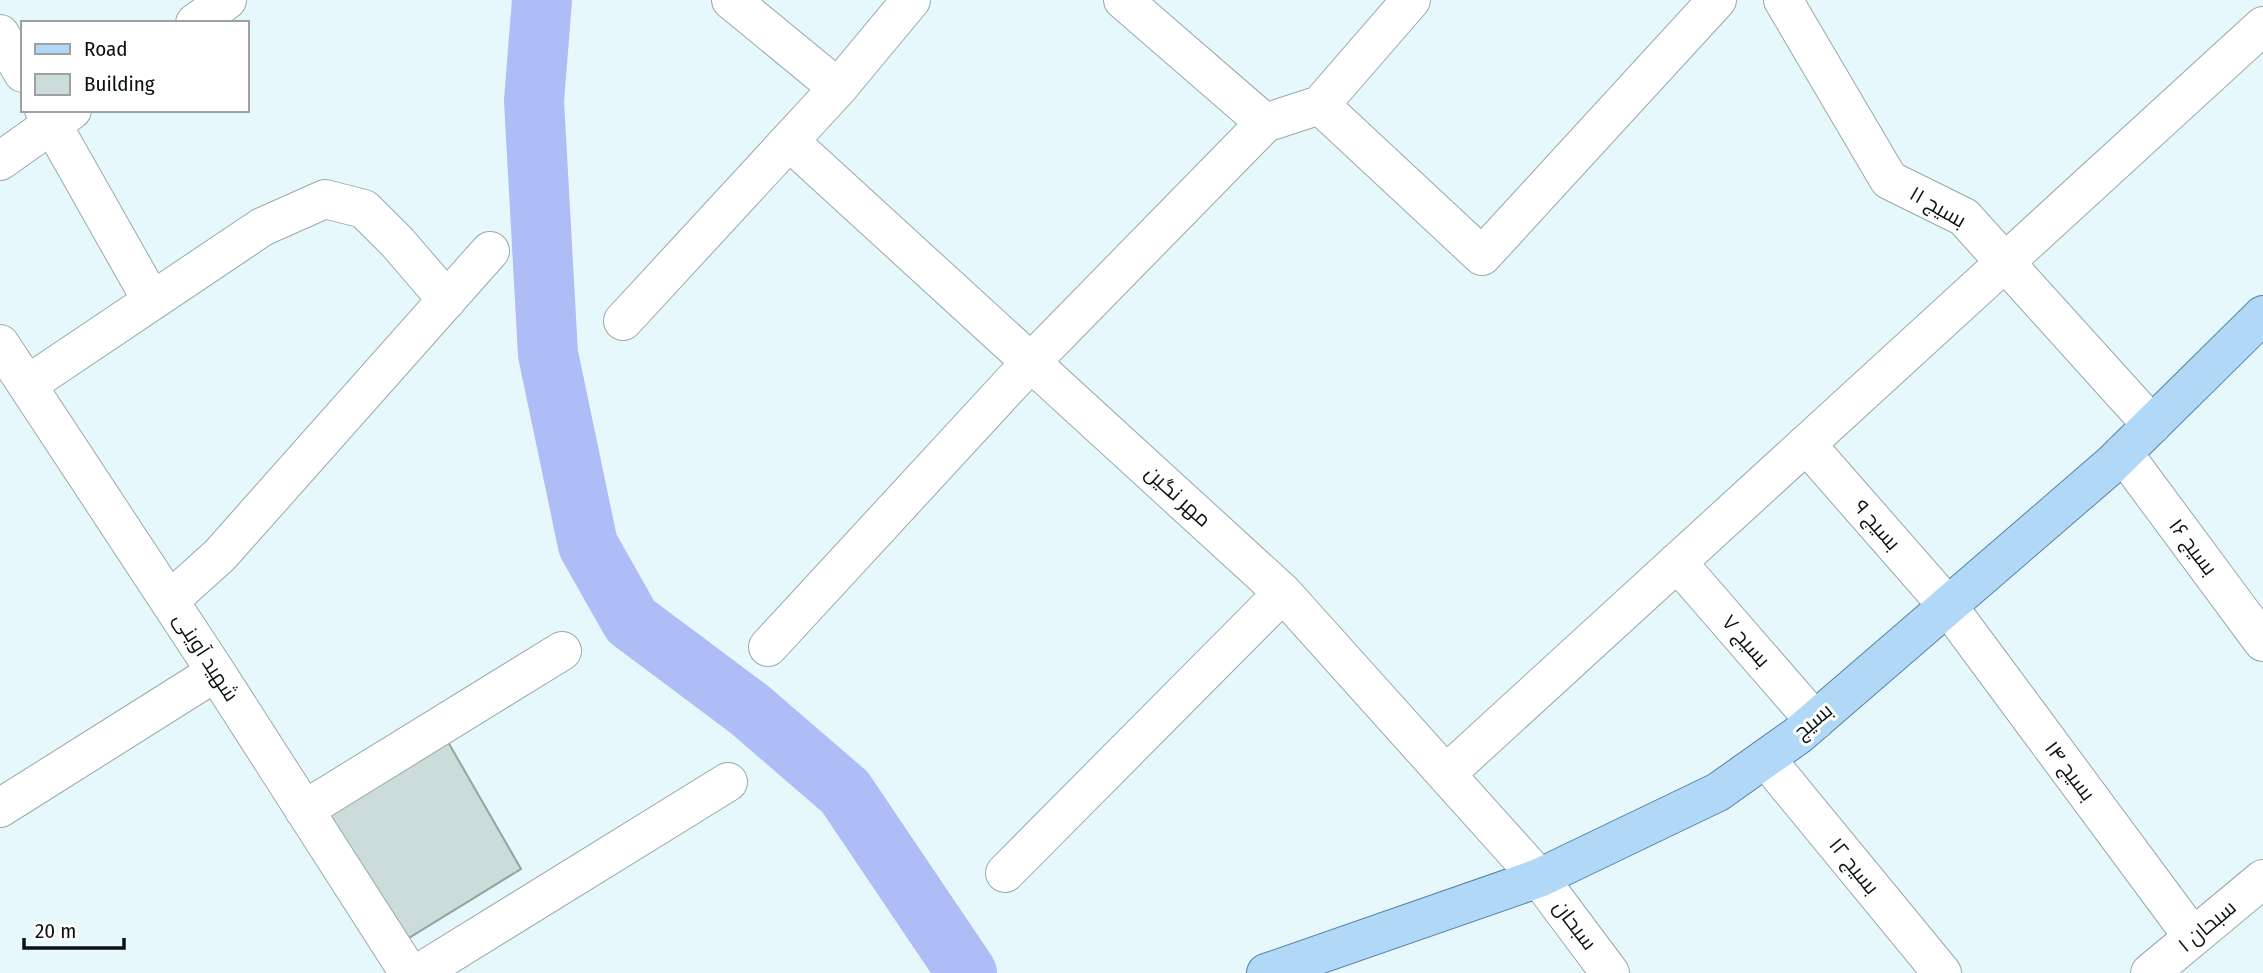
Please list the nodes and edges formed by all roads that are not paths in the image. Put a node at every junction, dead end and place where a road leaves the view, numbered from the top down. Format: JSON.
{"nodes":[{"id":1,"x":731,"y":0,"type":"edge"},
{"id":2,"x":911,"y":0,"type":"edge"},
{"id":3,"x":1123,"y":0,"type":"edge"},
{"id":4,"x":1411,"y":0,"type":"edge"},
{"id":5,"x":1717,"y":0,"type":"edge"},
{"id":6,"x":1783,"y":0,"type":"edge"},
{"id":7,"x":2263,"y":26,"type":"edge"},
{"id":8,"x":0,"y":33,"type":"edge"},
{"id":9,"x":21,"y":70,"type":"edge"},
{"id":10,"x":838,"y":88,"type":"junction"},
{"id":11,"x":1320,"y":105,"type":"junction"},
{"id":12,"x":56,"y":115,"type":"edge"},
{"id":13,"x":1265,"y":123,"type":"junction"},
{"id":14,"x":789,"y":141,"type":"junction"},
{"id":15,"x":0,"y":161,"type":"edge"},
{"id":16,"x":490,"y":251,"type":"dead end"},
{"id":17,"x":2005,"y":262,"type":"junction"},
{"id":18,"x":447,"y":300,"type":"junction"},
{"id":19,"x":152,"y":301,"type":"junction"},
{"id":20,"x":623,"y":321,"type":"dead end"},
{"id":21,"x":2260,"y":324,"type":"edge"},
{"id":22,"x":0,"y":344,"type":"edge"},
{"id":23,"x":1031,"y":362,"type":"junction"},
{"id":24,"x":27,"y":385,"type":"junction"},
{"id":25,"x":2152,"y":425,"type":"junction"},
{"id":26,"x":1806,"y":444,"type":"junction"},
{"id":27,"x":2123,"y":453,"type":"junction"},
{"id":28,"x":1677,"y":562,"type":"junction"},
{"id":29,"x":1283,"y":593,"type":"junction"},
{"id":30,"x":169,"y":601,"type":"junction"},
{"id":31,"x":1947,"y":605,"type":"junction"},
{"id":32,"x":2263,"y":642,"type":"edge"},
{"id":33,"x":768,"y":647,"type":"dead end"},
{"id":34,"x":562,"y":651,"type":"dead end"},
{"id":35,"x":216,"y":672,"type":"junction"},
{"id":36,"x":1815,"y":721,"type":"junction"},
{"id":37,"x":1766,"y":759,"type":"junction"},
{"id":38,"x":1446,"y":774,"type":"junction"},
{"id":39,"x":728,"y":782,"type":"dead end"},
{"id":40,"x":0,"y":808,"type":"edge"},
{"id":41,"x":304,"y":810,"type":"junction"},
{"id":42,"x":1005,"y":873,"type":"dead end"},
{"id":43,"x":1539,"y":878,"type":"junction"},
{"id":44,"x":2263,"y":879,"type":"edge"},
{"id":45,"x":2193,"y":937,"type":"junction"},
{"id":46,"x":409,"y":973,"type":"edge"},
{"id":47,"x":419,"y":973,"type":"edge"},
{"id":48,"x":1266,"y":973,"type":"edge"},
{"id":49,"x":1610,"y":973,"type":"edge"},
{"id":50,"x":1941,"y":973,"type":"edge"},
{"id":51,"x":2150,"y":973,"type":"edge"}],
"edges":[{"from":1,"to":10,"type":"street"},
{"from":2,"to":10,"type":"street"},
{"from":3,"to":13,"type":"street"},
{"from":4,"to":11,"type":"street"},
{"from":5,"to":11,"type":"street"},
{"from":6,"to":17,"type":"street","name":"بسیج ۱۱"},
{"from":7,"to":17,"type":"street"},
{"from":8,"to":9,"type":"street"},
{"from":10,"to":14,"type":"street"},
{"from":11,"to":13,"type":"street"},
{"from":12,"to":15,"type":"street"},
{"from":12,"to":19,"type":"street"},
{"from":13,"to":23,"type":"street"},
{"from":14,"to":20,"type":"street"},
{"from":14,"to":23,"type":"street","name":"مهر نگین"},
{"from":16,"to":18,"type":"street"},
{"from":17,"to":25,"type":"street","name":"بسیج ۱۱"},
{"from":17,"to":26,"type":"street"},
{"from":18,"to":19,"type":"street"},
{"from":18,"to":30,"type":"street"},
{"from":19,"to":24,"type":"street"},
{"from":21,"to":25,"type":"main road","name":"بسیج"},
{"from":22,"to":24,"type":"street","name":"شهید آوینی"},
{"from":23,"to":29,"type":"street","name":"مهر نگین"},
{"from":23,"to":33,"type":"street"},
{"from":24,"to":30,"type":"street","name":"شهید آوینی"},
{"from":25,"to":27,"type":"main road","name":"بسیج"},
{"from":26,"to":28,"type":"street"},
{"from":26,"to":31,"type":"street","name":"بسیج ۹"},
{"from":27,"to":31,"type":"main road","name":"بسیج"},
{"from":27,"to":32,"type":"street","name":"بسیج ۱۶"},
{"from":28,"to":36,"type":"street","name":"بسیج ۷"},
{"from":28,"to":38,"type":"street"},
{"from":29,"to":38,"type":"street","name":"مهر نگین"},
{"from":29,"to":42,"type":"street"},
{"from":30,"to":35,"type":"street","name":"شهید آوینی"},
{"from":31,"to":36,"type":"main road","name":"بسیج"},
{"from":31,"to":45,"type":"street","name":"بسیج ۱۴"},
{"from":34,"to":41,"type":"street"},
{"from":35,"to":40,"type":"street"},
{"from":35,"to":41,"type":"street","name":"شهید آوینی"},
{"from":36,"to":37,"type":"main road","name":"بسیج"},
{"from":37,"to":43,"type":"main road","name":"بسیج"},
{"from":37,"to":50,"type":"street","name":"بسیج ۱۲"},
{"from":38,"to":43,"type":"street","name":"مهر نگین"},
{"from":39,"to":47,"type":"street"},
{"from":41,"to":46,"type":"street","name":"شهید آوینی"},
{"from":43,"to":48,"type":"main road","name":"بسیج"},
{"from":43,"to":49,"type":"street","name":"سبحان"},
{"from":44,"to":45,"type":"street","name":"سبحان ۱"},
{"from":45,"to":51,"type":"street","name":"سبحان ۱"}]}
